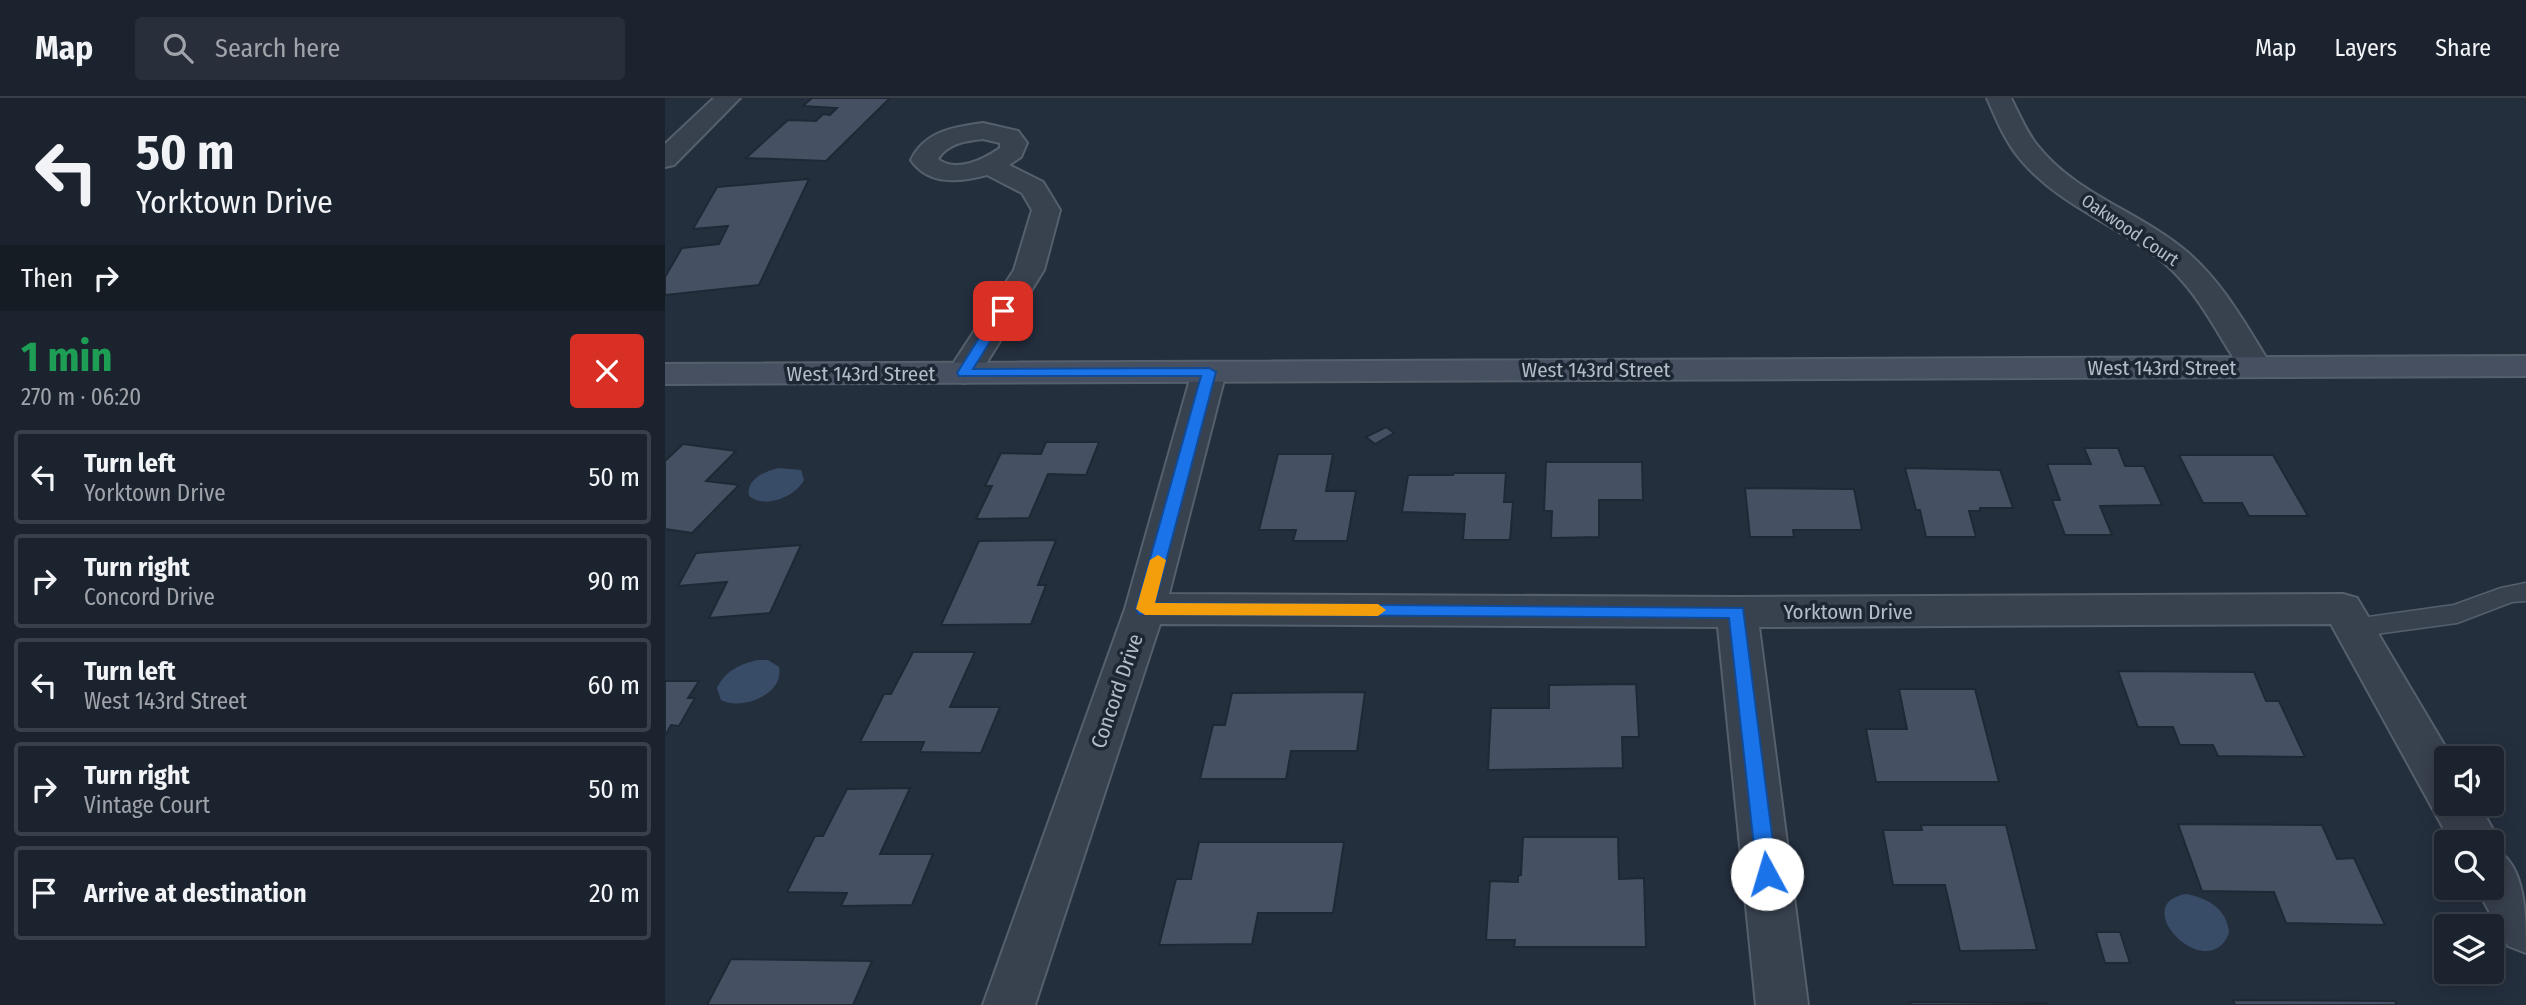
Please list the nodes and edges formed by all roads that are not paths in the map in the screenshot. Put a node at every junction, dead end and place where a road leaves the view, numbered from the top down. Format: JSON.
{"nodes":[{"id":1,"x":728,"y":98,"type":"edge"},
{"id":2,"x":1999,"y":98,"type":"edge"},
{"id":3,"x":665,"y":159,"type":"edge"},
{"id":4,"x":990,"y":166,"type":"dead end"},
{"id":5,"x":2526,"y":366,"type":"edge"},
{"id":6,"x":2256,"y":367,"type":"junction"},
{"id":7,"x":1209,"y":372,"type":"junction"},
{"id":8,"x":964,"y":373,"type":"junction"},
{"id":9,"x":665,"y":374,"type":"edge"},
{"id":10,"x":2526,"y":592,"type":"edge"},
{"id":11,"x":1145,"y":609,"type":"junction"},
{"id":12,"x":1737,"y":612,"type":"junction"},
{"id":13,"x":2354,"y":628,"type":"junction"},
{"id":14,"x":2434,"y":767,"type":"edge"},
{"id":15,"x":2504,"y":891,"type":"edge"},
{"id":16,"x":2526,"y":930,"type":"edge"},
{"id":17,"x":1009,"y":1005,"type":"edge"},
{"id":18,"x":1782,"y":1005,"type":"edge"}],
"edges":[{"from":1,"to":3,"type":"street"},
{"from":2,"to":6,"type":"street","name":"Oakwood Court"},
{"from":4,"to":8,"type":"street"},
{"from":5,"to":6,"type":"main road","name":"West 143rd Street"},
{"from":6,"to":7,"type":"main road","name":"West 143rd Street"},
{"from":7,"to":8,"type":"main road","name":"West 143rd Street"},
{"from":7,"to":11,"type":"street","name":"Concord Drive"},
{"from":8,"to":9,"type":"main road","name":"West 143rd Street"},
{"from":10,"to":13,"type":"lane"},
{"from":11,"to":12,"type":"street","name":"Yorktown Drive"},
{"from":11,"to":17,"type":"street","name":"Concord Drive"},
{"from":12,"to":13,"type":"street","name":"Yorktown Drive"},
{"from":12,"to":18,"type":"street"},
{"from":13,"to":14,"type":"street","name":"Yorktown Drive"},
{"from":15,"to":16,"type":"street"}]}
